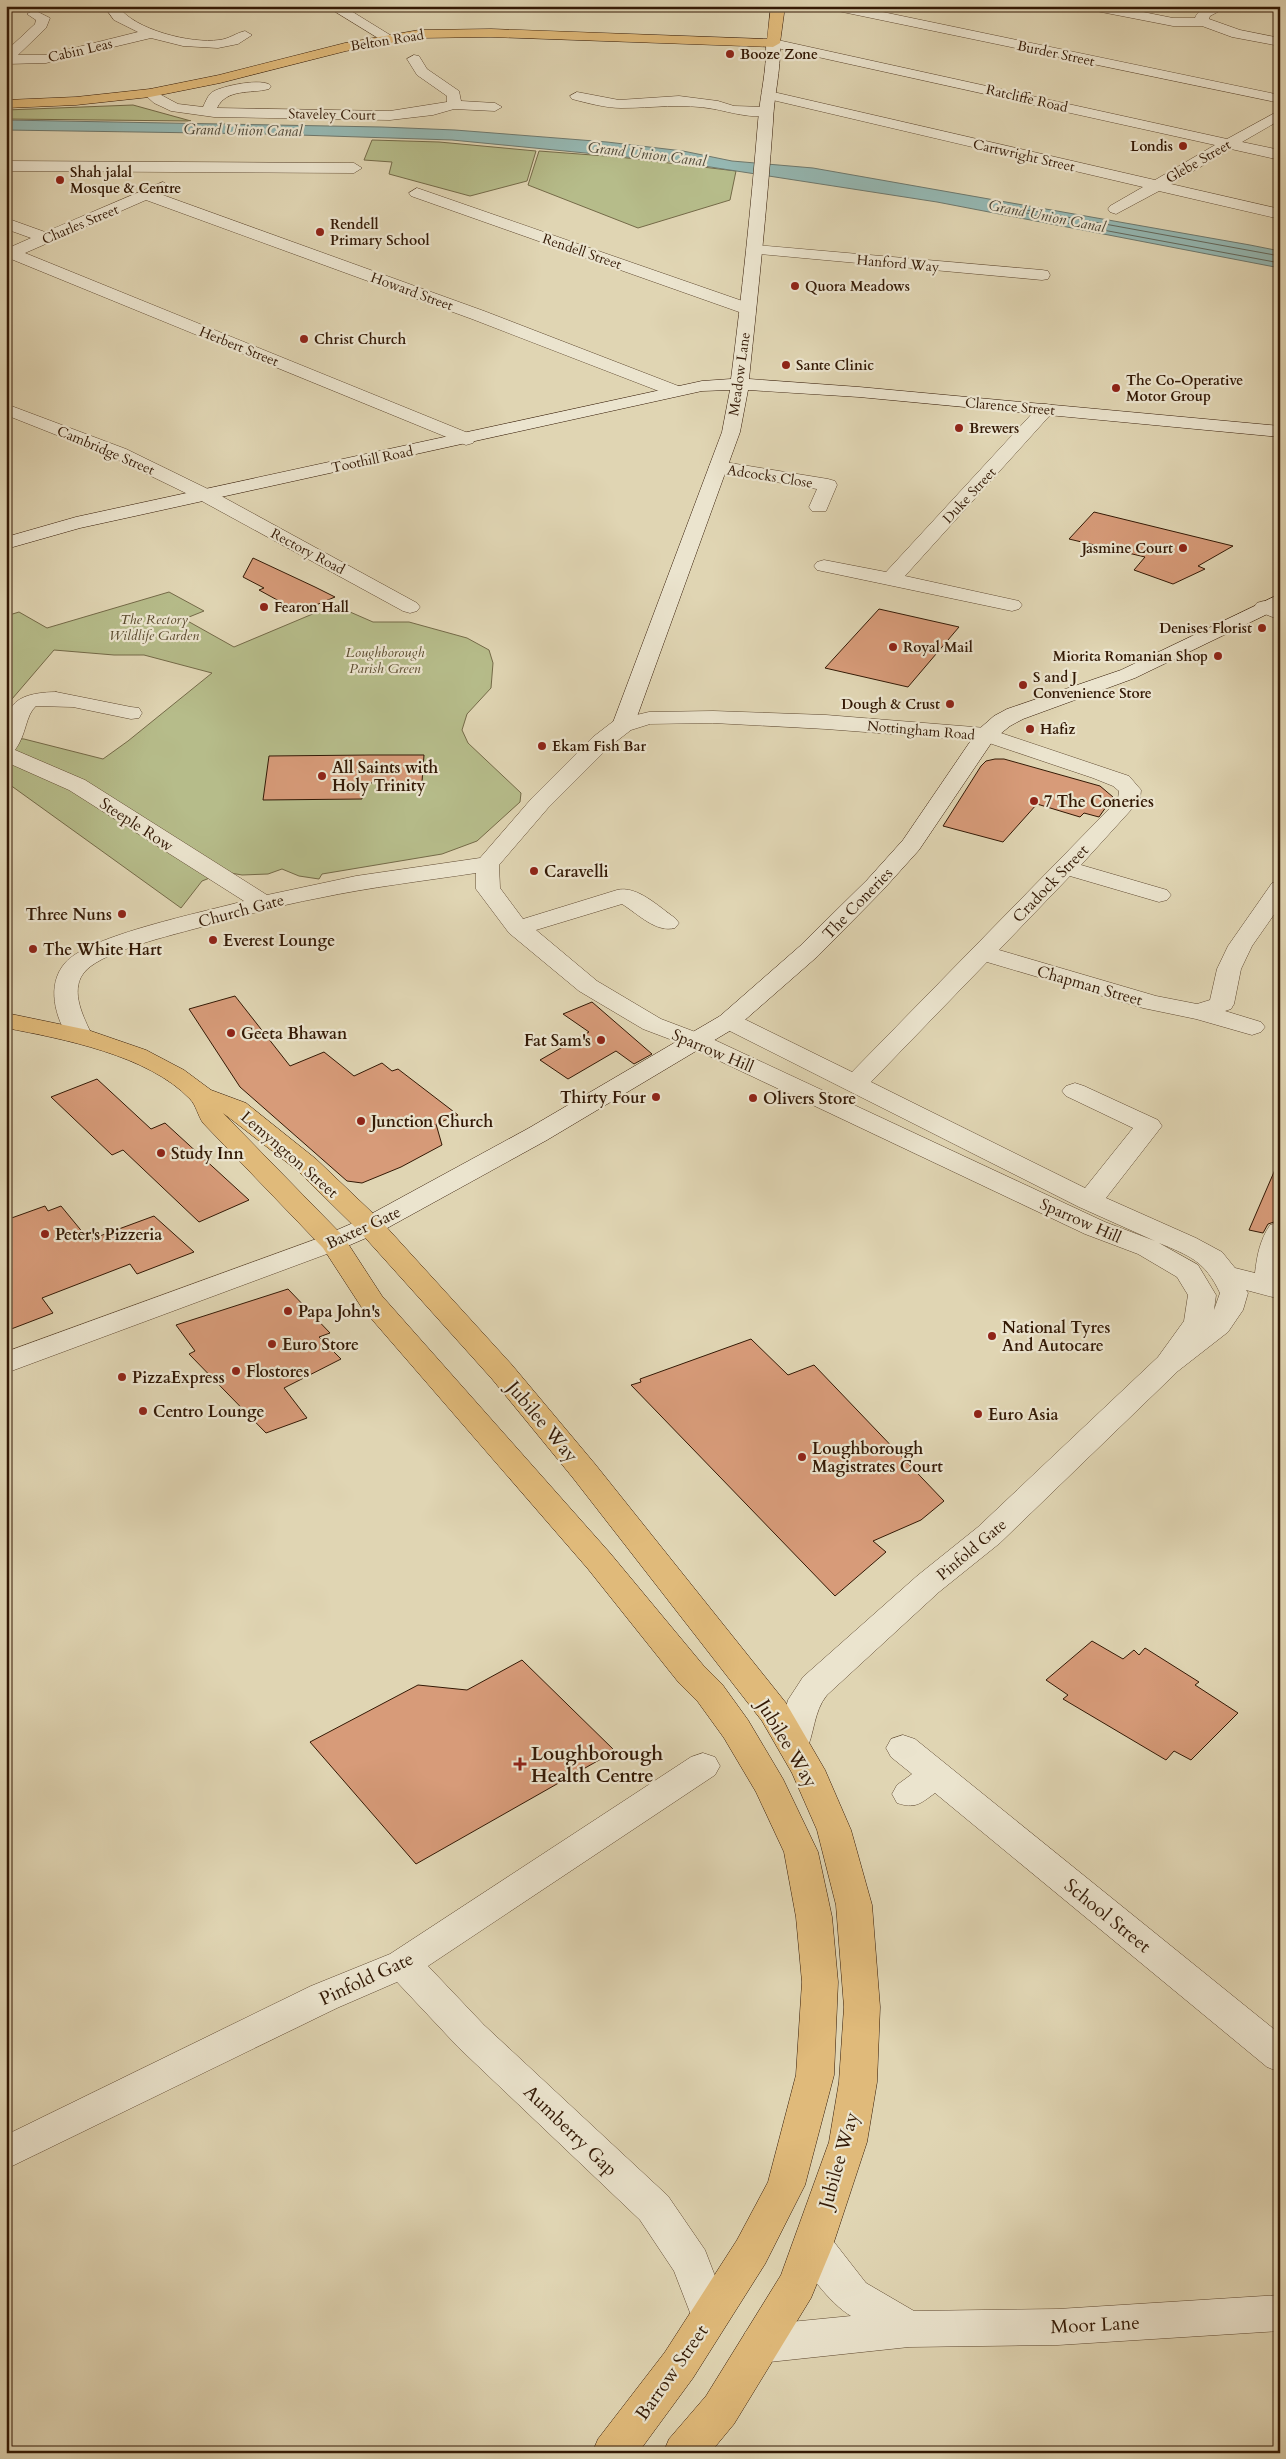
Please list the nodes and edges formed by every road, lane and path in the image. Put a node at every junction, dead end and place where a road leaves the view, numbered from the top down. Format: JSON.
{"nodes":[{"id":1,"x":111,"y":6,"type":"edge"},
{"id":2,"x":333,"y":6,"type":"edge"},
{"id":3,"x":833,"y":6,"type":"edge"},
{"id":4,"x":1222,"y":6,"type":"edge"},
{"id":5,"x":1101,"y":7,"type":"edge"},
{"id":6,"x":777,"y":11,"type":"edge"},
{"id":7,"x":34,"y":14,"type":"dead end"},
{"id":8,"x":1203,"y":22,"type":"junction"},
{"id":9,"x":153,"y":33,"type":"junction"},
{"id":10,"x":230,"y":34,"type":"dead end"},
{"id":11,"x":388,"y":38,"type":"junction"},
{"id":12,"x":691,"y":39,"type":"junction"},
{"id":13,"x":1280,"y":42,"type":"edge"},
{"id":14,"x":773,"y":43,"type":"junction"},
{"id":15,"x":414,"y":58,"type":"dead end"},
{"id":16,"x":6,"y":59,"type":"edge"},
{"id":17,"x":264,"y":86,"type":"dead end"},
{"id":18,"x":150,"y":93,"type":"junction"},
{"id":19,"x":769,"y":95,"type":"junction"},
{"id":20,"x":577,"y":96,"type":"dead end"},
{"id":21,"x":1280,"y":99,"type":"edge"},
{"id":22,"x":6,"y":104,"type":"edge"},
{"id":23,"x":454,"y":105,"type":"junction"},
{"id":24,"x":495,"y":107,"type":"dead end"},
{"id":25,"x":766,"y":111,"type":"junction"},
{"id":26,"x":208,"y":112,"type":"junction"},
{"id":27,"x":1280,"y":114,"type":"edge"},
{"id":28,"x":1227,"y":144,"type":"junction"},
{"id":29,"x":1280,"y":155,"type":"edge"},
{"id":30,"x":6,"y":166,"type":"edge"},
{"id":31,"x":207,"y":166,"type":"junction"},
{"id":32,"x":354,"y":168,"type":"dead end"},
{"id":33,"x":1156,"y":186,"type":"junction"},
{"id":34,"x":417,"y":193,"type":"dead end"},
{"id":35,"x":147,"y":195,"type":"junction"},
{"id":36,"x":1116,"y":209,"type":"dead end"},
{"id":37,"x":1280,"y":214,"type":"edge"},
{"id":38,"x":6,"y":222,"type":"edge"},
{"id":39,"x":47,"y":239,"type":"junction"},
{"id":40,"x":755,"y":250,"type":"junction"},
{"id":41,"x":9,"y":254,"type":"edge"},
{"id":42,"x":1042,"y":275,"type":"dead end"},
{"id":43,"x":748,"y":309,"type":"junction"},
{"id":44,"x":740,"y":384,"type":"junction"},
{"id":45,"x":675,"y":391,"type":"junction"},
{"id":46,"x":6,"y":408,"type":"edge"},
{"id":47,"x":1046,"y":409,"type":"junction"},
{"id":48,"x":1280,"y":432,"type":"edge"},
{"id":49,"x":466,"y":439,"type":"junction"},
{"id":50,"x":718,"y":467,"type":"junction"},
{"id":51,"x":205,"y":495,"type":"junction"},
{"id":52,"x":819,"y":507,"type":"dead end"},
{"id":53,"x":6,"y":543,"type":"edge"},
{"id":54,"x":824,"y":566,"type":"dead end"},
{"id":55,"x":891,"y":579,"type":"junction"},
{"id":56,"x":1012,"y":605,"type":"dead end"},
{"id":57,"x":410,"y":607,"type":"dead end"},
{"id":58,"x":1274,"y":607,"type":"edge"},
{"id":59,"x":131,"y":713,"type":"dead end"},
{"id":60,"x":623,"y":725,"type":"junction"},
{"id":61,"x":986,"y":735,"type":"junction"},
{"id":62,"x":6,"y":746,"type":"edge"},
{"id":63,"x":6,"y":754,"type":"edge"},
{"id":64,"x":487,"y":864,"type":"junction"},
{"id":65,"x":1064,"y":867,"type":"junction"},
{"id":66,"x":1280,"y":888,"type":"edge"},
{"id":67,"x":1160,"y":895,"type":"dead end"},
{"id":68,"x":264,"y":903,"type":"junction"},
{"id":69,"x":667,"y":923,"type":"dead end"},
{"id":70,"x":518,"y":928,"type":"junction"},
{"id":71,"x":983,"y":953,"type":"junction"},
{"id":72,"x":1199,"y":1012,"type":"junction"},
{"id":73,"x":6,"y":1020,"type":"edge"},
{"id":74,"x":729,"y":1021,"type":"junction"},
{"id":75,"x":1252,"y":1027,"type":"dead end"},
{"id":76,"x":79,"y":1035,"type":"junction"},
{"id":77,"x":697,"y":1042,"type":"junction"},
{"id":78,"x":855,"y":1084,"type":"junction"},
{"id":79,"x":1075,"y":1091,"type":"dead end"},
{"id":80,"x":202,"y":1096,"type":"junction"},
{"id":81,"x":1089,"y":1201,"type":"junction"},
{"id":82,"x":370,"y":1226,"type":"junction"},
{"id":83,"x":1280,"y":1231,"type":"edge"},
{"id":84,"x":333,"y":1242,"type":"junction"},
{"id":85,"x":1226,"y":1274,"type":"junction"},
{"id":86,"x":1274,"y":1288,"type":"edge"},
{"id":87,"x":6,"y":1363,"type":"edge"},
{"id":88,"x":1168,"y":1364,"type":"junction"},
{"id":89,"x":793,"y":1744,"type":"junction"},
{"id":90,"x":903,"y":1748,"type":"dead end"},
{"id":91,"x":704,"y":1766,"type":"dead end"},
{"id":92,"x":403,"y":1964,"type":"junction"},
{"id":93,"x":1280,"y":2056,"type":"edge"},
{"id":94,"x":6,"y":2153,"type":"edge"},
{"id":95,"x":813,"y":2245,"type":"junction"},
{"id":96,"x":1280,"y":2313,"type":"edge"},
{"id":97,"x":710,"y":2316,"type":"junction"},
{"id":98,"x":909,"y":2329,"type":"junction"},
{"id":99,"x":760,"y":2344,"type":"junction"},
{"id":100,"x":613,"y":2453,"type":"edge"},
{"id":101,"x":684,"y":2453,"type":"edge"}],
"edges":[{"from":1,"to":9,"type":"street"},
{"from":2,"to":11,"type":"street"},
{"from":3,"to":21,"type":"street","name":"Burder Street"},
{"from":4,"to":8,"type":"street"},
{"from":5,"to":8,"type":"street"},
{"from":6,"to":12,"type":"main road"},
{"from":6,"to":14,"type":"main road","name":"Meadow Lane"},
{"from":7,"to":16,"type":"street"},
{"from":8,"to":13,"type":"street"},
{"from":9,"to":10,"type":"street"},
{"from":9,"to":16,"type":"street","name":"Cabin Leas"},
{"from":11,"to":12,"type":"main road","name":"Belton Road"},
{"from":11,"to":18,"type":"main road","name":"Belton Road"},
{"from":12,"to":14,"type":"main road","name":"Belton Road"},
{"from":14,"to":19,"type":"street","name":"Meadow Lane"},
{"from":14,"to":28,"type":"street","name":"Ratcliffe Road"},
{"from":15,"to":23,"type":"street"},
{"from":17,"to":26,"type":"street"},
{"from":18,"to":22,"type":"main road","name":"Belton Road"},
{"from":18,"to":26,"type":"street","name":"Staveley Court"},
{"from":19,"to":25,"type":"street","name":"Meadow Lane"},
{"from":19,"to":33,"type":"street","name":"Cartwright Street"},
{"from":20,"to":25,"type":"street"},
{"from":23,"to":24,"type":"street","name":"Staveley Court"},
{"from":23,"to":26,"type":"street","name":"Staveley Court"},
{"from":25,"to":40,"type":"street","name":"Meadow Lane"},
{"from":27,"to":28,"type":"street","name":"Glebe Street"},
{"from":28,"to":29,"type":"street","name":"Ratcliffe Road"},
{"from":28,"to":33,"type":"street","name":"Glebe Street"},
{"from":30,"to":31,"type":"street"},
{"from":31,"to":32,"type":"street"},
{"from":31,"to":35,"type":"street","name":"Charles Street"},
{"from":33,"to":36,"type":"street","name":"Glebe Street"},
{"from":33,"to":37,"type":"street","name":"Cartwright Street"},
{"from":34,"to":43,"type":"street","name":"Rendell Street"},
{"from":35,"to":39,"type":"street","name":"Charles Street"},
{"from":35,"to":45,"type":"street","name":"Howard Street"},
{"from":38,"to":39,"type":"street"},
{"from":39,"to":41,"type":"street","name":"Charles Street"},
{"from":40,"to":42,"type":"street","name":"Hanford Way"},
{"from":40,"to":43,"type":"street","name":"Meadow Lane"},
{"from":41,"to":49,"type":"street","name":"Herbert Street"},
{"from":43,"to":44,"type":"street","name":"Meadow Lane"},
{"from":44,"to":45,"type":"street","name":"Toothill Road"},
{"from":44,"to":47,"type":"street","name":"Clarence Street"},
{"from":44,"to":50,"type":"street","name":"Meadow Lane"},
{"from":45,"to":49,"type":"street","name":"Toothill Road"},
{"from":46,"to":51,"type":"street","name":"Cambridge Street"},
{"from":47,"to":48,"type":"street","name":"Clarence Street"},
{"from":47,"to":55,"type":"street","name":"Duke Street"},
{"from":49,"to":51,"type":"street","name":"Toothill Road"},
{"from":50,"to":52,"type":"street","name":"Adcocks Close"},
{"from":50,"to":60,"type":"street","name":"Meadow Lane"},
{"from":51,"to":53,"type":"street","name":"Toothill Road"},
{"from":51,"to":57,"type":"street","name":"Rectory Road"},
{"from":54,"to":55,"type":"street"},
{"from":55,"to":56,"type":"street"},
{"from":58,"to":61,"type":"street","name":"Nottingham Road"},
{"from":59,"to":62,"type":"street"},
{"from":60,"to":61,"type":"street","name":"Nottingham Road"},
{"from":60,"to":64,"type":"street"},
{"from":61,"to":65,"type":"street","name":"Cradock Street"},
{"from":61,"to":74,"type":"street","name":"The Coneries"},
{"from":63,"to":68,"type":"street","name":"Steeple Row"},
{"from":64,"to":68,"type":"street","name":"Church Gate"},
{"from":64,"to":70,"type":"street","name":"Sparrow Hill"},
{"from":65,"to":67,"type":"street"},
{"from":65,"to":71,"type":"street","name":"Cradock Street"},
{"from":66,"to":72,"type":"street"},
{"from":68,"to":76,"type":"street","name":"Church Gate"},
{"from":69,"to":70,"type":"street"},
{"from":70,"to":77,"type":"street","name":"Sparrow Hill"},
{"from":71,"to":72,"type":"street","name":"Chapman Street"},
{"from":71,"to":78,"type":"street","name":"Cradock Street"},
{"from":72,"to":75,"type":"street","name":"Chapman Street"},
{"from":73,"to":76,"type":"main road","name":"Lemyngton Street"},
{"from":74,"to":77,"type":"street","name":"The Coneries"},
{"from":74,"to":78,"type":"street","name":"Sparrow Hill"},
{"from":76,"to":80,"type":"main road","name":"Lemyngton Street"},
{"from":77,"to":82,"type":"street","name":"Baxter Gate"},
{"from":77,"to":88,"type":"street","name":"Sparrow Hill"},
{"from":78,"to":81,"type":"street","name":"Sparrow Hill"},
{"from":79,"to":81,"type":"street"},
{"from":80,"to":82,"type":"main road","name":"Lemyngton Street"},
{"from":80,"to":84,"type":"main road","name":"Lemyngton Street"},
{"from":81,"to":85,"type":"street","name":"Sparrow Hill"},
{"from":82,"to":84,"type":"street","name":"Baxter Gate"},
{"from":82,"to":89,"type":"main road","name":"Jubilee Way"},
{"from":83,"to":86,"type":"street"},
{"from":84,"to":87,"type":"street","name":"Baxter Gate"},
{"from":84,"to":97,"type":"main road"},
{"from":85,"to":86,"type":"street"},
{"from":85,"to":88,"type":"street","name":"Sparrow Hill"},
{"from":88,"to":89,"type":"street","name":"Pinfold Gate"},
{"from":89,"to":95,"type":"main road","name":"Jubilee Way"},
{"from":90,"to":93,"type":"street","name":"School Street"},
{"from":91,"to":92,"type":"street","name":"Pinfold Gate"},
{"from":92,"to":94,"type":"street","name":"Pinfold Gate"},
{"from":92,"to":97,"type":"street","name":"Aumberry Gap"},
{"from":95,"to":98,"type":"street"},
{"from":95,"to":99,"type":"main road","name":"Jubilee Way"},
{"from":96,"to":98,"type":"street","name":"Moor Lane"},
{"from":97,"to":100,"type":"main road","name":"Barrow Street"},
{"from":98,"to":99,"type":"street","name":"Moor Lane"},
{"from":99,"to":101,"type":"main road"}]}
